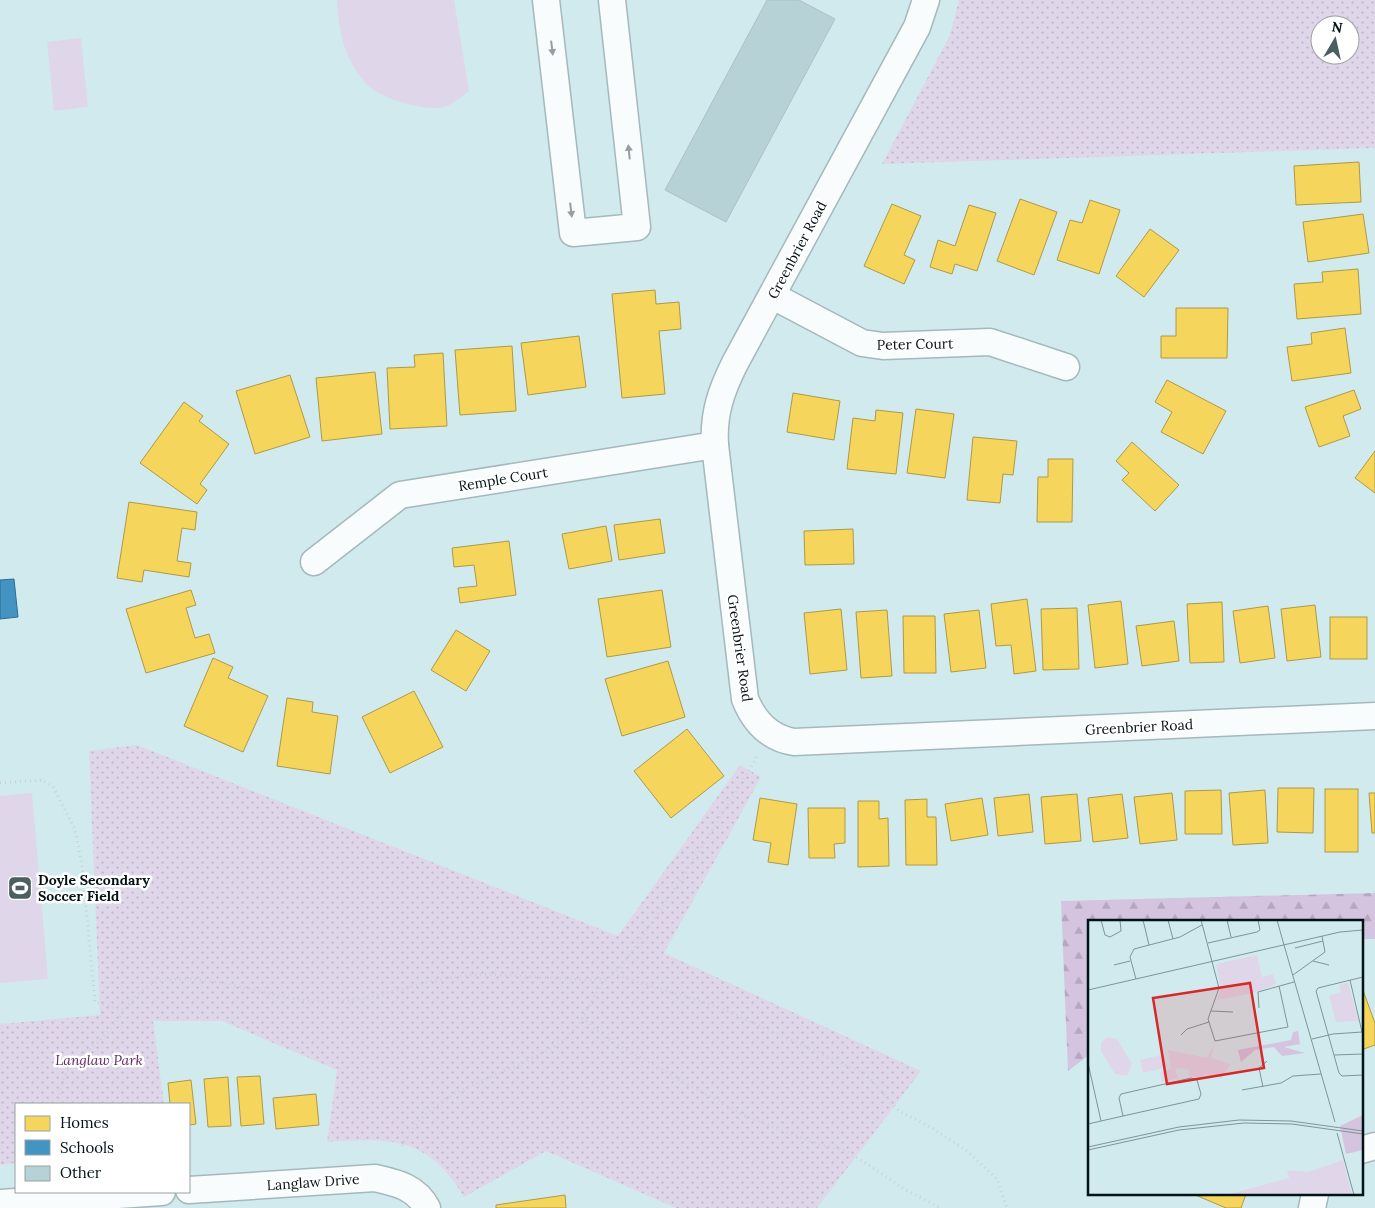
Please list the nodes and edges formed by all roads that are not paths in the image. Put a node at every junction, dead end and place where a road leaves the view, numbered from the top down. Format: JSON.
{"nodes":[{"id":1,"x":546,"y":0,"type":"edge"},
{"id":2,"x":612,"y":0,"type":"edge"},
{"id":3,"x":926,"y":0,"type":"edge"},
{"id":4,"x":773,"y":296,"type":"junction"},
{"id":5,"x":1066,"y":367,"type":"dead end"},
{"id":6,"x":715,"y":445,"type":"junction"},
{"id":7,"x":314,"y":562,"type":"dead end"},
{"id":8,"x":1375,"y":716,"type":"edge"},
{"id":9,"x":1375,"y":1146,"type":"edge"},
{"id":10,"x":1362,"y":1150,"type":"edge"},
{"id":11,"x":190,"y":1190,"type":"edge"},
{"id":12,"x":147,"y":1193,"type":"edge"},
{"id":13,"x":0,"y":1203,"type":"edge"},
{"id":14,"x":427,"y":1208,"type":"edge"}],
"edges":[{"from":1,"to":2,"type":"street","one_way":true},
{"from":3,"to":4,"type":"street","name":"Greenbrier Road"},
{"from":4,"to":5,"type":"street","name":"Peter Court"},
{"from":4,"to":6,"type":"street","name":"Greenbrier Road"},
{"from":6,"to":7,"type":"street","name":"Remple Court"},
{"from":6,"to":8,"type":"street","name":"Greenbrier Road"},
{"from":9,"to":10,"type":"street"},
{"from":11,"to":14,"type":"street","name":"Langlaw Drive"},
{"from":12,"to":13,"type":"street"}]}
